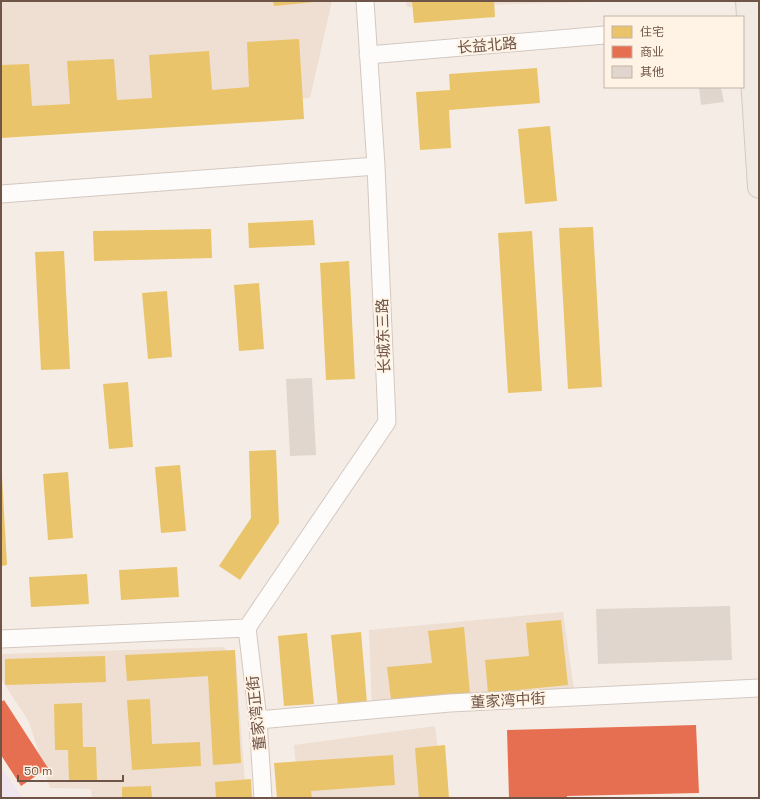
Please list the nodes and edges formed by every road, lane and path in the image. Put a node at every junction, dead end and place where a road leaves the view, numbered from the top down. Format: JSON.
{"nodes":[{"id":1,"x":365,"y":1,"type":"edge"},
{"id":2,"x":747,"y":1,"type":"edge"},
{"id":3,"x":750,"y":23,"type":"edge"},
{"id":4,"x":604,"y":35,"type":"edge"},
{"id":5,"x":368,"y":55,"type":"junction"},
{"id":6,"x":376,"y":166,"type":"junction"},
{"id":7,"x":759,"y":186,"type":"edge"},
{"id":8,"x":1,"y":194,"type":"edge"},
{"id":9,"x":247,"y":628,"type":"junction"},
{"id":10,"x":1,"y":639,"type":"edge"},
{"id":11,"x":759,"y":688,"type":"edge"},
{"id":12,"x":258,"y":720,"type":"junction"},
{"id":13,"x":263,"y":798,"type":"edge"}],
"edges":[{"from":1,"to":5,"type":"street","name":"长城东三路"},
{"from":2,"to":3,"type":"main road"},
{"from":3,"to":7,"type":"main road"},
{"from":4,"to":5,"type":"street","name":"长益北路"},
{"from":5,"to":6,"type":"street","name":"长城东三路"},
{"from":6,"to":8,"type":"street"},
{"from":6,"to":9,"type":"street","name":"长城东三路"},
{"from":9,"to":10,"type":"street"},
{"from":9,"to":12,"type":"street","name":"董家湾正街"},
{"from":11,"to":12,"type":"street","name":"董家湾中街"},
{"from":12,"to":13,"type":"street","name":"董家湾正街"}]}
